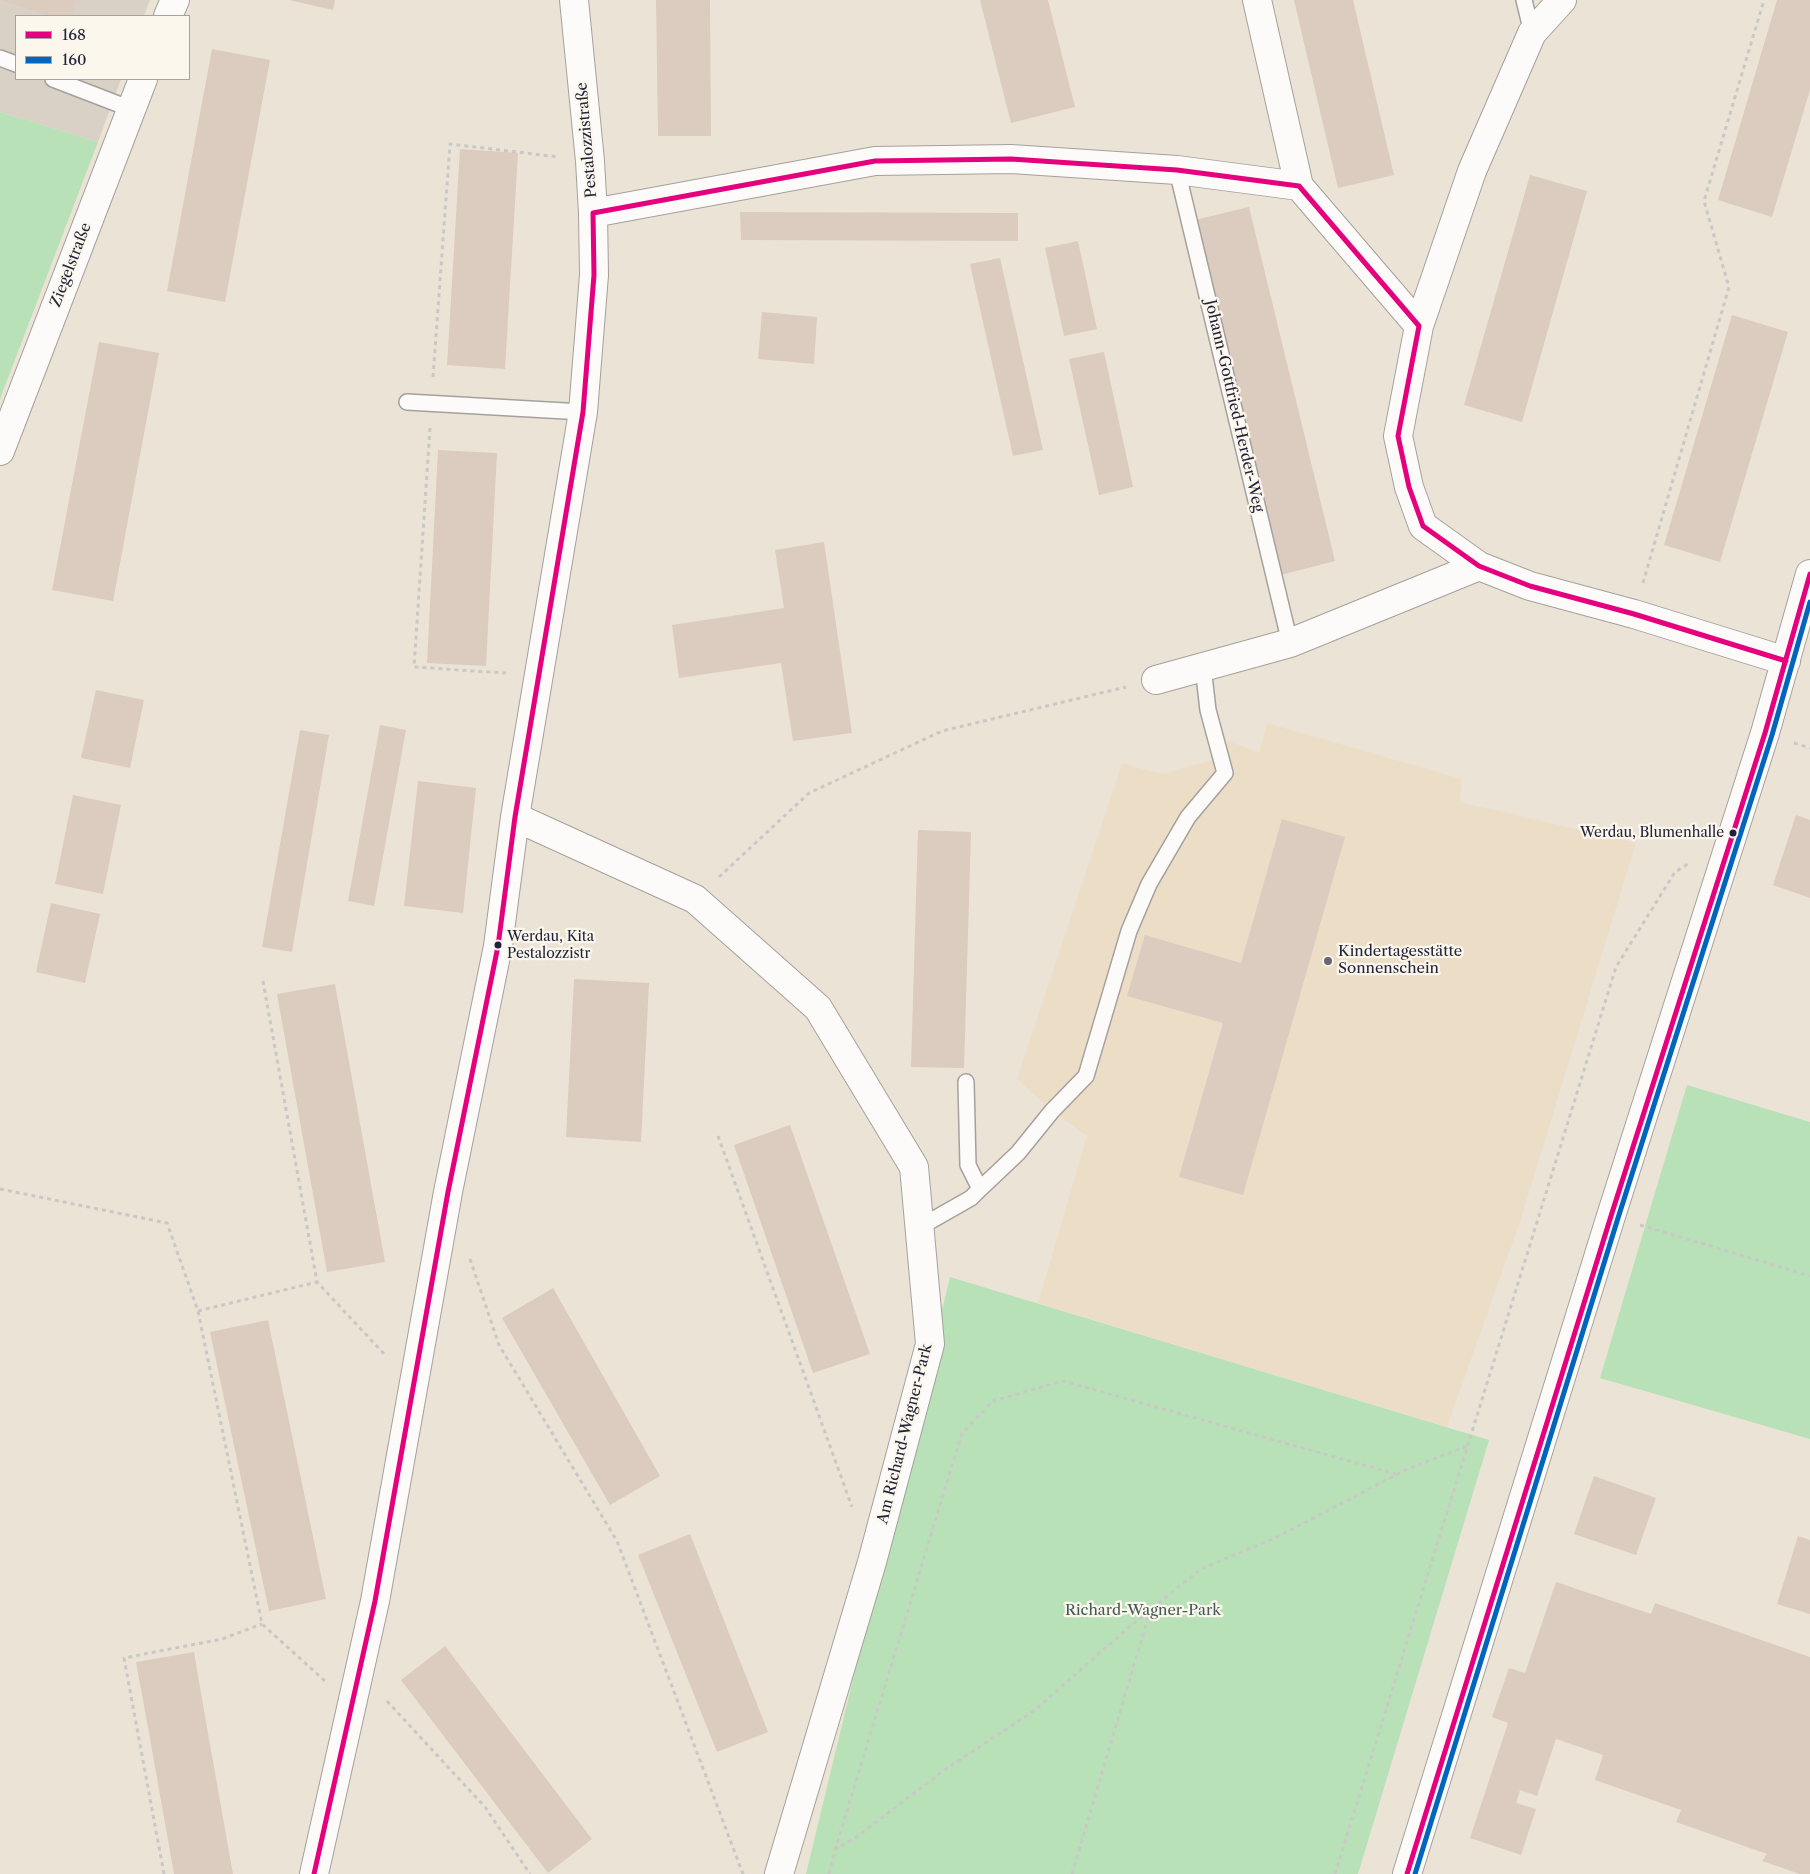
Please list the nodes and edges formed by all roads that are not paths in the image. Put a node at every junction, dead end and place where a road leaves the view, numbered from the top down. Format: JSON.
{"nodes":[{"id":1,"x":175,"y":0,"type":"edge"},
{"id":2,"x":574,"y":0,"type":"edge"},
{"id":3,"x":1257,"y":0,"type":"edge"},
{"id":4,"x":1524,"y":0,"type":"edge"},
{"id":5,"x":1562,"y":0,"type":"edge"},
{"id":6,"x":168,"y":15,"type":"edge"},
{"id":7,"x":1532,"y":33,"type":"junction"},
{"id":8,"x":0,"y":58,"type":"edge"},
{"id":9,"x":15,"y":64,"type":"edge"},
{"id":10,"x":56,"y":80,"type":"edge"},
{"id":11,"x":143,"y":80,"type":"edge"},
{"id":12,"x":131,"y":109,"type":"junction"},
{"id":13,"x":1177,"y":170,"type":"junction"},
{"id":14,"x":1299,"y":186,"type":"junction"},
{"id":15,"x":593,"y":213,"type":"junction"},
{"id":16,"x":1419,"y":326,"type":"junction"},
{"id":17,"x":407,"y":402,"type":"dead end"},
{"id":18,"x":583,"y":412,"type":"junction"},
{"id":19,"x":0,"y":451,"type":"edge"},
{"id":20,"x":1479,"y":566,"type":"junction"},
{"id":21,"x":1810,"y":574,"type":"edge"},
{"id":22,"x":1290,"y":643,"type":"junction"},
{"id":23,"x":1786,"y":661,"type":"junction"},
{"id":24,"x":1204,"y":667,"type":"junction"},
{"id":25,"x":1156,"y":680,"type":"road end"},
{"id":26,"x":515,"y":817,"type":"junction"},
{"id":27,"x":966,"y":1082,"type":"dead end"},
{"id":28,"x":980,"y":1189,"type":"junction"},
{"id":29,"x":920,"y":1227,"type":"junction"},
{"id":30,"x":314,"y":1874,"type":"edge"},
{"id":31,"x":780,"y":1874,"type":"edge"},
{"id":32,"x":1408,"y":1874,"type":"edge"}],
"edges":[{"from":1,"to":6,"type":"street"},
{"from":2,"to":15,"type":"street","name":"Pestalozzistraße"},
{"from":3,"to":14,"type":"street"},
{"from":4,"to":7,"type":"lane"},
{"from":5,"to":7,"type":"street"},
{"from":7,"to":16,"type":"street"},
{"from":8,"to":9,"type":"lane"},
{"from":10,"to":12,"type":"lane"},
{"from":11,"to":12,"type":"street","name":"Ziegelstraße"},
{"from":12,"to":19,"type":"street","name":"Ziegelstraße"},
{"from":13,"to":14,"type":"street"},
{"from":13,"to":15,"type":"street"},
{"from":13,"to":22,"type":"lane","name":"Johann-Gottfried-Herder-Weg"},
{"from":14,"to":16,"type":"street"},
{"from":15,"to":18,"type":"street","name":"Pestalozzistraße"},
{"from":16,"to":20,"type":"street"},
{"from":17,"to":18,"type":"lane"},
{"from":18,"to":26,"type":"street","name":"Pestalozzistraße"},
{"from":20,"to":22,"type":"street"},
{"from":20,"to":23,"type":"street"},
{"from":21,"to":23,"type":"street"},
{"from":22,"to":24,"type":"street"},
{"from":23,"to":32,"type":"street"},
{"from":24,"to":25,"type":"street"},
{"from":24,"to":28,"type":"lane"},
{"from":26,"to":29,"type":"street","name":"Am Richard-Wagner-Park"},
{"from":26,"to":30,"type":"street","name":"Pestalozzistraße"},
{"from":27,"to":28,"type":"lane"},
{"from":28,"to":29,"type":"lane"},
{"from":29,"to":31,"type":"street","name":"Am Richard-Wagner-Park"}]}
